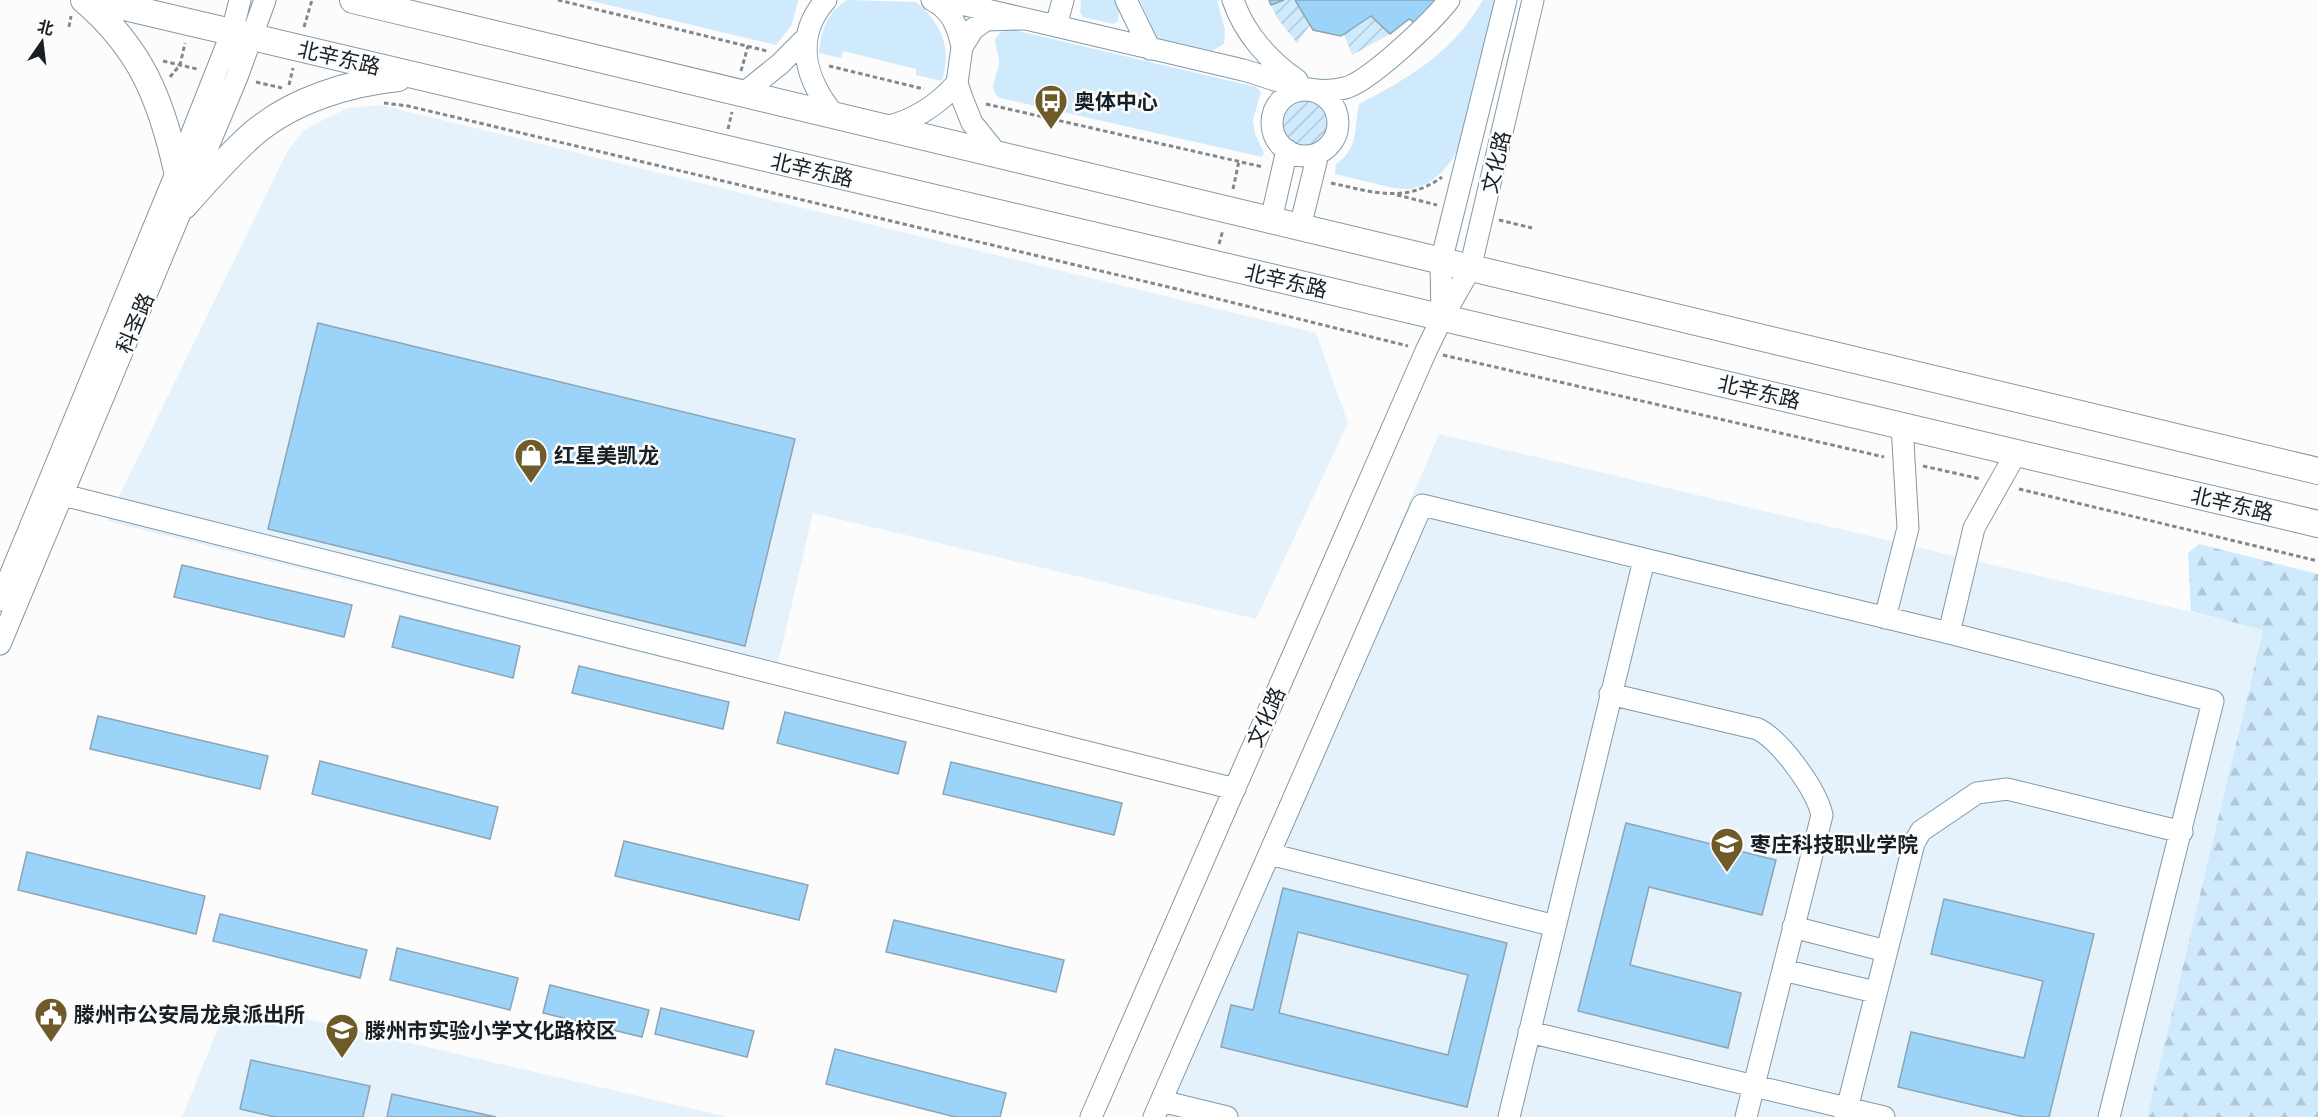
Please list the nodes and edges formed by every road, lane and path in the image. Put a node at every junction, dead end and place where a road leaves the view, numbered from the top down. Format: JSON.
{"nodes":[{"id":1,"x":84,"y":0,"type":"edge"},
{"id":2,"x":95,"y":0,"type":"edge"},
{"id":3,"x":240,"y":0,"type":"edge"},
{"id":4,"x":265,"y":0,"type":"edge"},
{"id":5,"x":353,"y":0,"type":"edge"},
{"id":6,"x":396,"y":0,"type":"edge"},
{"id":7,"x":558,"y":0,"type":"edge"},
{"id":8,"x":931,"y":0,"type":"edge"},
{"id":9,"x":944,"y":0,"type":"edge"},
{"id":10,"x":1063,"y":0,"type":"edge"},
{"id":11,"x":1126,"y":0,"type":"edge"},
{"id":12,"x":1233,"y":0,"type":"edge"},
{"id":13,"x":1449,"y":0,"type":"edge"},
{"id":14,"x":1506,"y":0,"type":"edge"},
{"id":15,"x":1533,"y":0,"type":"edge"},
{"id":16,"x":818,"y":4,"type":"edge"},
{"id":17,"x":425,"y":17,"type":"junction"},
{"id":18,"x":1022,"y":19,"type":"junction"},
{"id":19,"x":189,"y":22,"type":"junction"},
{"id":20,"x":1056,"y":26,"type":"junction"},
{"id":21,"x":242,"y":35,"type":"junction"},
{"id":22,"x":804,"y":40,"type":"junction"},
{"id":23,"x":962,"y":48,"type":"junction"},
{"id":24,"x":1150,"y":50,"type":"junction"},
{"id":25,"x":787,"y":56,"type":"junction"},
{"id":26,"x":808,"y":61,"type":"junction"},
{"id":27,"x":1244,"y":71,"type":"junction"},
{"id":28,"x":413,"y":76,"type":"junction"},
{"id":29,"x":1347,"y":87,"type":"junction"},
{"id":30,"x":1312,"y":91,"type":"junction"},
{"id":31,"x":956,"y":92,"type":"junction"},
{"id":32,"x":744,"y":93,"type":"junction"},
{"id":33,"x":155,"y":94,"type":"junction"},
{"id":34,"x":375,"y":102,"type":"dead end"},
{"id":35,"x":1274,"y":113,"type":"junction"},
{"id":36,"x":834,"y":115,"type":"junction"},
{"id":37,"x":1338,"y":117,"type":"junction"},
{"id":38,"x":886,"y":127,"type":"junction"},
{"id":39,"x":1287,"y":150,"type":"junction"},
{"id":40,"x":997,"y":154,"type":"junction"},
{"id":41,"x":1318,"y":154,"type":"junction"},
{"id":42,"x":177,"y":171,"type":"junction"},
{"id":43,"x":1282,"y":171,"type":"junction"},
{"id":44,"x":1443,"y":176,"type":"dead end"},
{"id":45,"x":1312,"y":178,"type":"junction"},
{"id":46,"x":184,"y":206,"type":"junction"},
{"id":47,"x":1271,"y":220,"type":"junction"},
{"id":48,"x":1300,"y":227,"type":"junction"},
{"id":49,"x":1442,"y":262,"type":"junction"},
{"id":50,"x":1470,"y":269,"type":"junction"},
{"id":51,"x":1442,"y":318,"type":"junction"},
{"id":52,"x":1426,"y":351,"type":"junction"},
{"id":53,"x":1902,"y":425,"type":"junction"},
{"id":54,"x":2016,"y":453,"type":"junction"},
{"id":55,"x":1904,"y":461,"type":"junction"},
{"id":56,"x":2318,"y":471,"type":"edge"},
{"id":57,"x":2000,"y":484,"type":"junction"},
{"id":58,"x":63,"y":495,"type":"junction"},
{"id":59,"x":2318,"y":524,"type":"edge"},
{"id":60,"x":1644,"y":560,"type":"junction"},
{"id":61,"x":2318,"y":561,"type":"edge"},
{"id":62,"x":0,"y":600,"type":"edge"},
{"id":63,"x":1886,"y":618,"type":"junction"},
{"id":64,"x":1948,"y":633,"type":"junction"},
{"id":65,"x":0,"y":644,"type":"edge"},
{"id":66,"x":1610,"y":694,"type":"junction"},
{"id":67,"x":1235,"y":789,"type":"junction"},
{"id":68,"x":2182,"y":832,"type":"junction"},
{"id":69,"x":1269,"y":854,"type":"junction"},
{"id":70,"x":1555,"y":926,"type":"junction"},
{"id":71,"x":1793,"y":927,"type":"junction"},
{"id":72,"x":1886,"y":951,"type":"junction"},
{"id":73,"x":1783,"y":970,"type":"junction"},
{"id":74,"x":1875,"y":992,"type":"junction"},
{"id":75,"x":1529,"y":1032,"type":"junction"},
{"id":76,"x":1754,"y":1085,"type":"junction"},
{"id":77,"x":1158,"y":1109,"type":"edge"},
{"id":78,"x":1846,"y":1112,"type":"edge"},
{"id":79,"x":1091,"y":1117,"type":"edge"},
{"id":80,"x":1227,"y":1117,"type":"edge"},
{"id":81,"x":1509,"y":1117,"type":"edge"},
{"id":82,"x":1746,"y":1117,"type":"edge"},
{"id":83,"x":1884,"y":1117,"type":"edge"},
{"id":84,"x":2109,"y":1117,"type":"edge"}],
"edges":[{"from":1,"to":33,"type":"main road"},
{"from":2,"to":19,"type":"main road","name":"北辛东路"},
{"from":3,"to":21,"type":"street","name":"科圣路"},
{"from":4,"to":21,"type":"street","name":"科圣路"},
{"from":5,"to":17,"type":"main road"},
{"from":6,"to":17,"type":"main road"},
{"from":7,"to":25,"type":"path"},
{"from":8,"to":23,"type":"street"},
{"from":9,"to":18,"type":"street"},
{"from":10,"to":20,"type":"street"},
{"from":11,"to":24,"type":"street"},
{"from":12,"to":30,"type":"street"},
{"from":13,"to":29,"type":"street"},
{"from":14,"to":49,"type":"street","name":"文化路"},
{"from":15,"to":50,"type":"street","name":"文化路"},
{"from":16,"to":22,"type":"street"},
{"from":17,"to":32,"type":"main road"},
{"from":18,"to":20,"type":"street"},
{"from":18,"to":23,"type":"street"},
{"from":19,"to":21,"type":"main road","name":"北辛东路"},
{"from":19,"to":33,"type":"path"},
{"from":20,"to":24,"type":"street"},
{"from":21,"to":28,"type":"main road","name":"北辛东路"},
{"from":21,"to":42,"type":"street","name":"科圣路"},
{"from":21,"to":46,"type":"street","name":"科圣路"},
{"from":22,"to":25,"type":"street"},
{"from":22,"to":26,"type":"street"},
{"from":23,"to":31,"type":"street"},
{"from":24,"to":27,"type":"street"},
{"from":25,"to":32,"type":"street"},
{"from":26,"to":31,"type":"path"},
{"from":26,"to":36,"type":"street"},
{"from":27,"to":30,"type":"street"},
{"from":27,"to":35,"type":"street"},
{"from":28,"to":46,"type":"main road"},
{"from":28,"to":51,"type":"main road","name":"北辛东路"},
{"from":29,"to":30,"type":"street"},
{"from":29,"to":37,"type":"street"},
{"from":30,"to":35,"type":"street"},
{"from":30,"to":37,"type":"street"},
{"from":31,"to":38,"type":"street"},
{"from":31,"to":40,"type":"street"},
{"from":31,"to":43,"type":"path"},
{"from":32,"to":36,"type":"main road"},
{"from":33,"to":42,"type":"main road"},
{"from":34,"to":52,"type":"path"},
{"from":35,"to":39,"type":"street"},
{"from":36,"to":38,"type":"main road"},
{"from":37,"to":41,"type":"street"},
{"from":38,"to":40,"type":"main road"},
{"from":39,"to":41,"type":"street"},
{"from":39,"to":43,"type":"street"},
{"from":40,"to":47,"type":"main road"},
{"from":41,"to":45,"type":"street"},
{"from":42,"to":62,"type":"street","name":"科圣路"},
{"from":43,"to":47,"type":"street"},
{"from":44,"to":45,"type":"path"},
{"from":45,"to":48,"type":"street"},
{"from":46,"to":58,"type":"street","name":"科圣路"},
{"from":47,"to":48,"type":"main road"},
{"from":48,"to":49,"type":"main road"},
{"from":49,"to":50,"type":"main road"},
{"from":49,"to":51,"type":"street","name":"文化路"},
{"from":50,"to":51,"type":"street","name":"文化路"},
{"from":50,"to":56,"type":"main road"},
{"from":51,"to":52,"type":"street","name":"文化路"},
{"from":51,"to":53,"type":"main road","name":"北辛东路"},
{"from":52,"to":55,"type":"path"},
{"from":52,"to":67,"type":"street","name":"文化路"},
{"from":53,"to":54,"type":"main road","name":"北辛东路"},
{"from":53,"to":55,"type":"street"},
{"from":54,"to":57,"type":"street"},
{"from":54,"to":59,"type":"main road","name":"北辛东路"},
{"from":55,"to":57,"type":"path"},
{"from":55,"to":63,"type":"street"},
{"from":57,"to":61,"type":"path"},
{"from":57,"to":64,"type":"street"},
{"from":58,"to":65,"type":"street","name":"科圣路"},
{"from":58,"to":67,"type":"street"},
{"from":60,"to":63,"type":"street"},
{"from":60,"to":66,"type":"street"},
{"from":60,"to":69,"type":"street"},
{"from":63,"to":64,"type":"street"},
{"from":64,"to":68,"type":"street"},
{"from":66,"to":70,"type":"street"},
{"from":66,"to":71,"type":"street"},
{"from":67,"to":79,"type":"street","name":"文化路"},
{"from":68,"to":72,"type":"street"},
{"from":68,"to":84,"type":"street"},
{"from":69,"to":70,"type":"street"},
{"from":69,"to":77,"type":"street"},
{"from":70,"to":75,"type":"street"},
{"from":71,"to":72,"type":"street"},
{"from":71,"to":73,"type":"street"},
{"from":72,"to":74,"type":"street"},
{"from":73,"to":74,"type":"street"},
{"from":73,"to":76,"type":"street"},
{"from":74,"to":78,"type":"street"},
{"from":75,"to":76,"type":"street"},
{"from":75,"to":81,"type":"street"},
{"from":76,"to":78,"type":"street"},
{"from":76,"to":82,"type":"street"},
{"from":77,"to":80,"type":"street"},
{"from":78,"to":83,"type":"street"}]}
